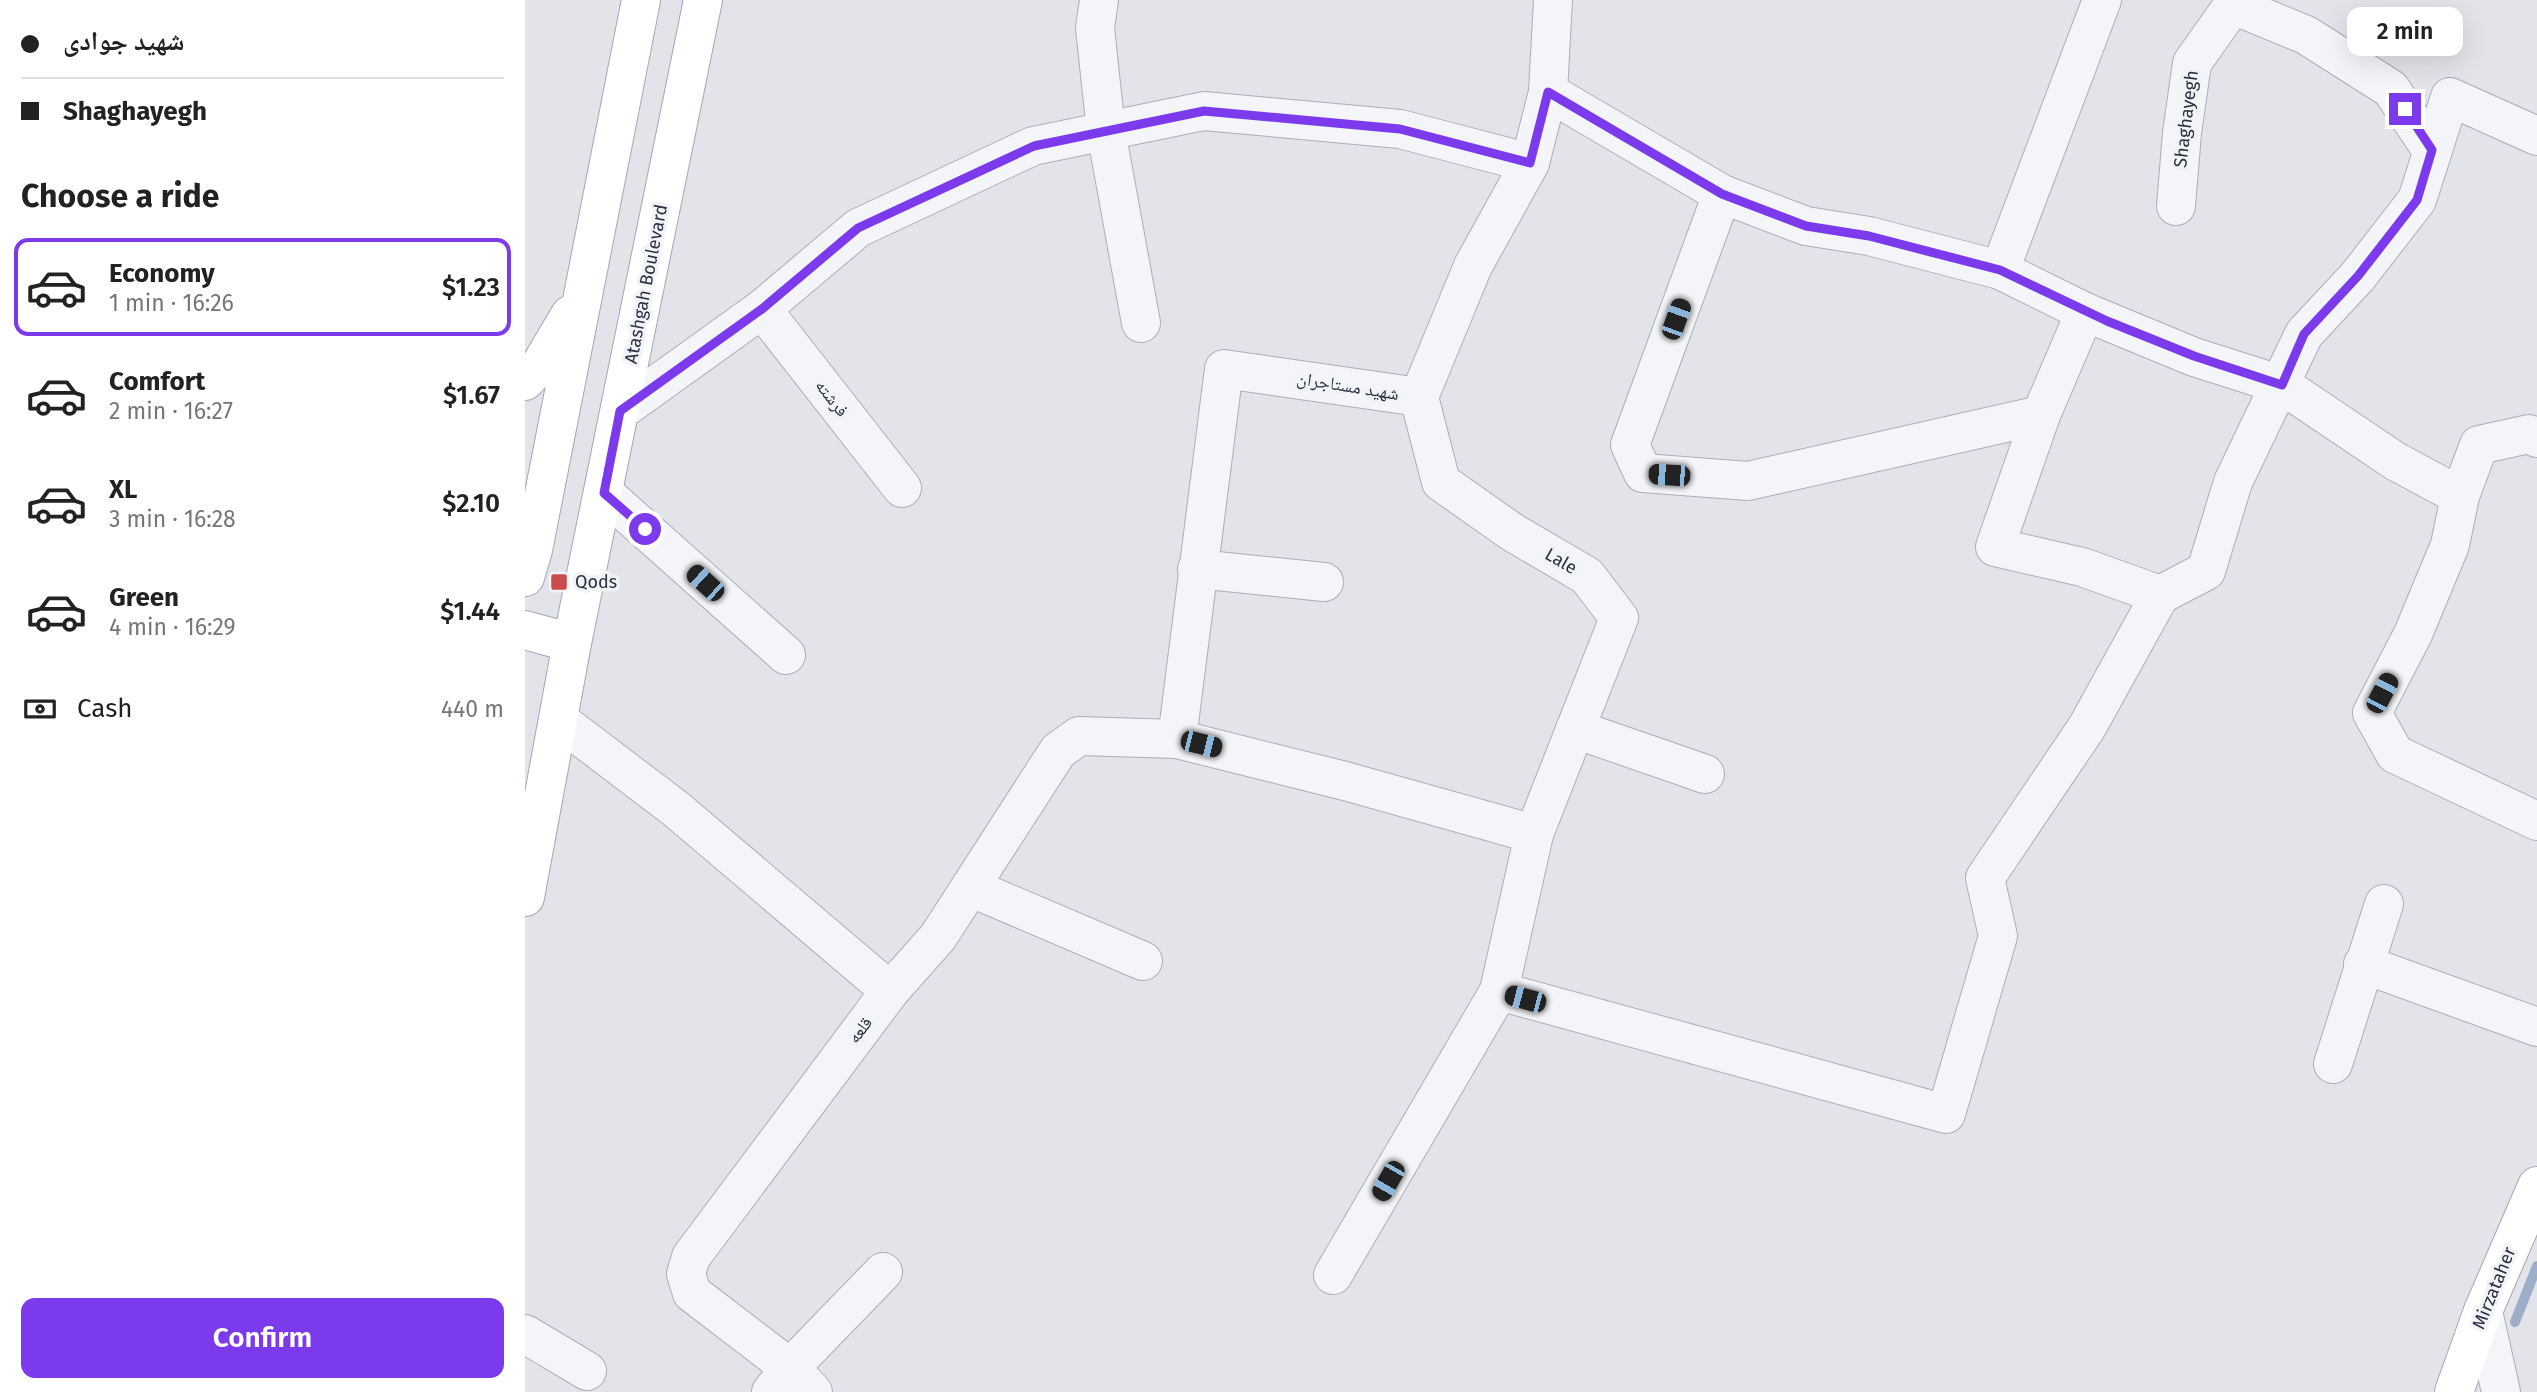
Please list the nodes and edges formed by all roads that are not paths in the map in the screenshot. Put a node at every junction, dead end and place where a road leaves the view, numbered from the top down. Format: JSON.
{"nodes":[{"id":1,"x":641,"y":0,"type":"edge"},
{"id":2,"x":703,"y":0,"type":"edge"},
{"id":3,"x":1099,"y":0,"type":"edge"},
{"id":4,"x":1553,"y":0,"type":"edge"},
{"id":5,"x":2102,"y":0,"type":"edge"},
{"id":6,"x":1548,"y":92,"type":"junction"},
{"id":7,"x":1106,"y":131,"type":"junction"},
{"id":8,"x":2537,"y":136,"type":"edge"},
{"id":9,"x":2432,"y":150,"type":"junction"},
{"id":10,"x":1530,"y":163,"type":"junction"},
{"id":11,"x":1722,"y":194,"type":"junction"},
{"id":12,"x":2176,"y":206,"type":"dead end"},
{"id":13,"x":2000,"y":270,"type":"junction"},
{"id":14,"x":585,"y":289,"type":"junction"},
{"id":15,"x":762,"y":309,"type":"junction"},
{"id":16,"x":2085,"y":312,"type":"junction"},
{"id":17,"x":1141,"y":323,"type":"dead end"},
{"id":18,"x":525,"y":382,"type":"edge"},
{"id":19,"x":2282,"y":385,"type":"junction"},
{"id":20,"x":1419,"y":397,"type":"junction"},
{"id":21,"x":620,"y":411,"type":"junction"},
{"id":22,"x":2041,"y":415,"type":"junction"},
{"id":23,"x":2537,"y":438,"type":"edge"},
{"id":24,"x":902,"y":488,"type":"dead end"},
{"id":25,"x":604,"y":493,"type":"junction"},
{"id":26,"x":2460,"y":495,"type":"junction"},
{"id":27,"x":1198,"y":569,"type":"junction"},
{"id":28,"x":525,"y":577,"type":"edge"},
{"id":29,"x":1324,"y":582,"type":"dead end"},
{"id":30,"x":2160,"y":595,"type":"junction"},
{"id":31,"x":525,"y":630,"type":"edge"},
{"id":32,"x":572,"y":643,"type":"junction"},
{"id":33,"x":786,"y":655,"type":"dead end"},
{"id":34,"x":560,"y":722,"type":"junction"},
{"id":35,"x":1575,"y":729,"type":"junction"},
{"id":36,"x":1177,"y":738,"type":"junction"},
{"id":37,"x":1705,"y":774,"type":"dead end"},
{"id":38,"x":2537,"y":821,"type":"edge"},
{"id":39,"x":1534,"y":834,"type":"junction"},
{"id":40,"x":972,"y":888,"type":"junction"},
{"id":41,"x":525,"y":897,"type":"edge"},
{"id":42,"x":2384,"y":904,"type":"dead end"},
{"id":43,"x":1143,"y":961,"type":"dead end"},
{"id":44,"x":2363,"y":964,"type":"junction"},
{"id":45,"x":890,"y":991,"type":"junction"},
{"id":46,"x":1499,"y":991,"type":"junction"},
{"id":47,"x":2537,"y":1027,"type":"edge"},
{"id":48,"x":2333,"y":1064,"type":"dead end"},
{"id":49,"x":2537,"y":1186,"type":"edge"},
{"id":50,"x":883,"y":1272,"type":"dead end"},
{"id":51,"x":1333,"y":1275,"type":"dead end"},
{"id":52,"x":2483,"y":1311,"type":"junction"},
{"id":53,"x":525,"y":1334,"type":"edge"},
{"id":54,"x":587,"y":1371,"type":"dead end"},
{"id":55,"x":791,"y":1384,"type":"edge"},
{"id":56,"x":2454,"y":1392,"type":"edge"},
{"id":57,"x":2501,"y":1392,"type":"edge"}],
"edges":[{"from":1,"to":14,"type":"main road"},
{"from":2,"to":21,"type":"main road","name":"Atashgah Boulevard"},
{"from":3,"to":7,"type":"street"},
{"from":4,"to":6,"type":"street","name":"شهید مستاجران"},
{"from":5,"to":13,"type":"street"},
{"from":6,"to":10,"type":"street","name":"شهید مستاجران"},
{"from":6,"to":11,"type":"street"},
{"from":7,"to":10,"type":"street"},
{"from":7,"to":15,"type":"street"},
{"from":7,"to":17,"type":"street"},
{"from":8,"to":9,"type":"street"},
{"from":9,"to":12,"type":"street","name":"Shaghayegh"},
{"from":9,"to":19,"type":"street"},
{"from":10,"to":20,"type":"street","name":"شهید مستاجران"},
{"from":11,"to":13,"type":"street"},
{"from":11,"to":22,"type":"street"},
{"from":13,"to":16,"type":"street"},
{"from":14,"to":18,"type":"main road"},
{"from":14,"to":28,"type":"main road"},
{"from":15,"to":21,"type":"street"},
{"from":15,"to":24,"type":"street","name":"فرشته"},
{"from":16,"to":19,"type":"street"},
{"from":16,"to":22,"type":"street"},
{"from":19,"to":26,"type":"street"},
{"from":19,"to":30,"type":"street"},
{"from":20,"to":27,"type":"street","name":"شهید مستاجران"},
{"from":20,"to":35,"type":"street","name":"Lale"},
{"from":21,"to":25,"type":"main road","name":"Atashgah Boulevard"},
{"from":22,"to":30,"type":"street"},
{"from":23,"to":26,"type":"street"},
{"from":25,"to":32,"type":"main road","name":"Atashgah Boulevard"},
{"from":25,"to":33,"type":"street"},
{"from":26,"to":38,"type":"street"},
{"from":27,"to":29,"type":"street"},
{"from":27,"to":36,"type":"street","name":"شهید مستاجران"},
{"from":30,"to":46,"type":"street"},
{"from":31,"to":32,"type":"main road"},
{"from":32,"to":34,"type":"main road","name":"Atashgah Boulevard"},
{"from":34,"to":41,"type":"main road","name":"Atashgah Boulevard"},
{"from":34,"to":45,"type":"street"},
{"from":35,"to":37,"type":"street"},
{"from":35,"to":39,"type":"street","name":"Lale"},
{"from":36,"to":39,"type":"street","name":"قلعه"},
{"from":36,"to":40,"type":"street","name":"قلعه"},
{"from":39,"to":46,"type":"street","name":"Lale"},
{"from":40,"to":43,"type":"street"},
{"from":40,"to":45,"type":"street","name":"قلعه"},
{"from":42,"to":44,"type":"street"},
{"from":44,"to":47,"type":"street"},
{"from":44,"to":48,"type":"street"},
{"from":45,"to":55,"type":"street","name":"قلعه"},
{"from":46,"to":51,"type":"street","name":"Lale"},
{"from":49,"to":52,"type":"main road","name":"Mirzataher"},
{"from":50,"to":55,"type":"street"},
{"from":52,"to":56,"type":"main road","name":"Mirzataher"},
{"from":52,"to":57,"type":"street"},
{"from":53,"to":54,"type":"street"}]}
